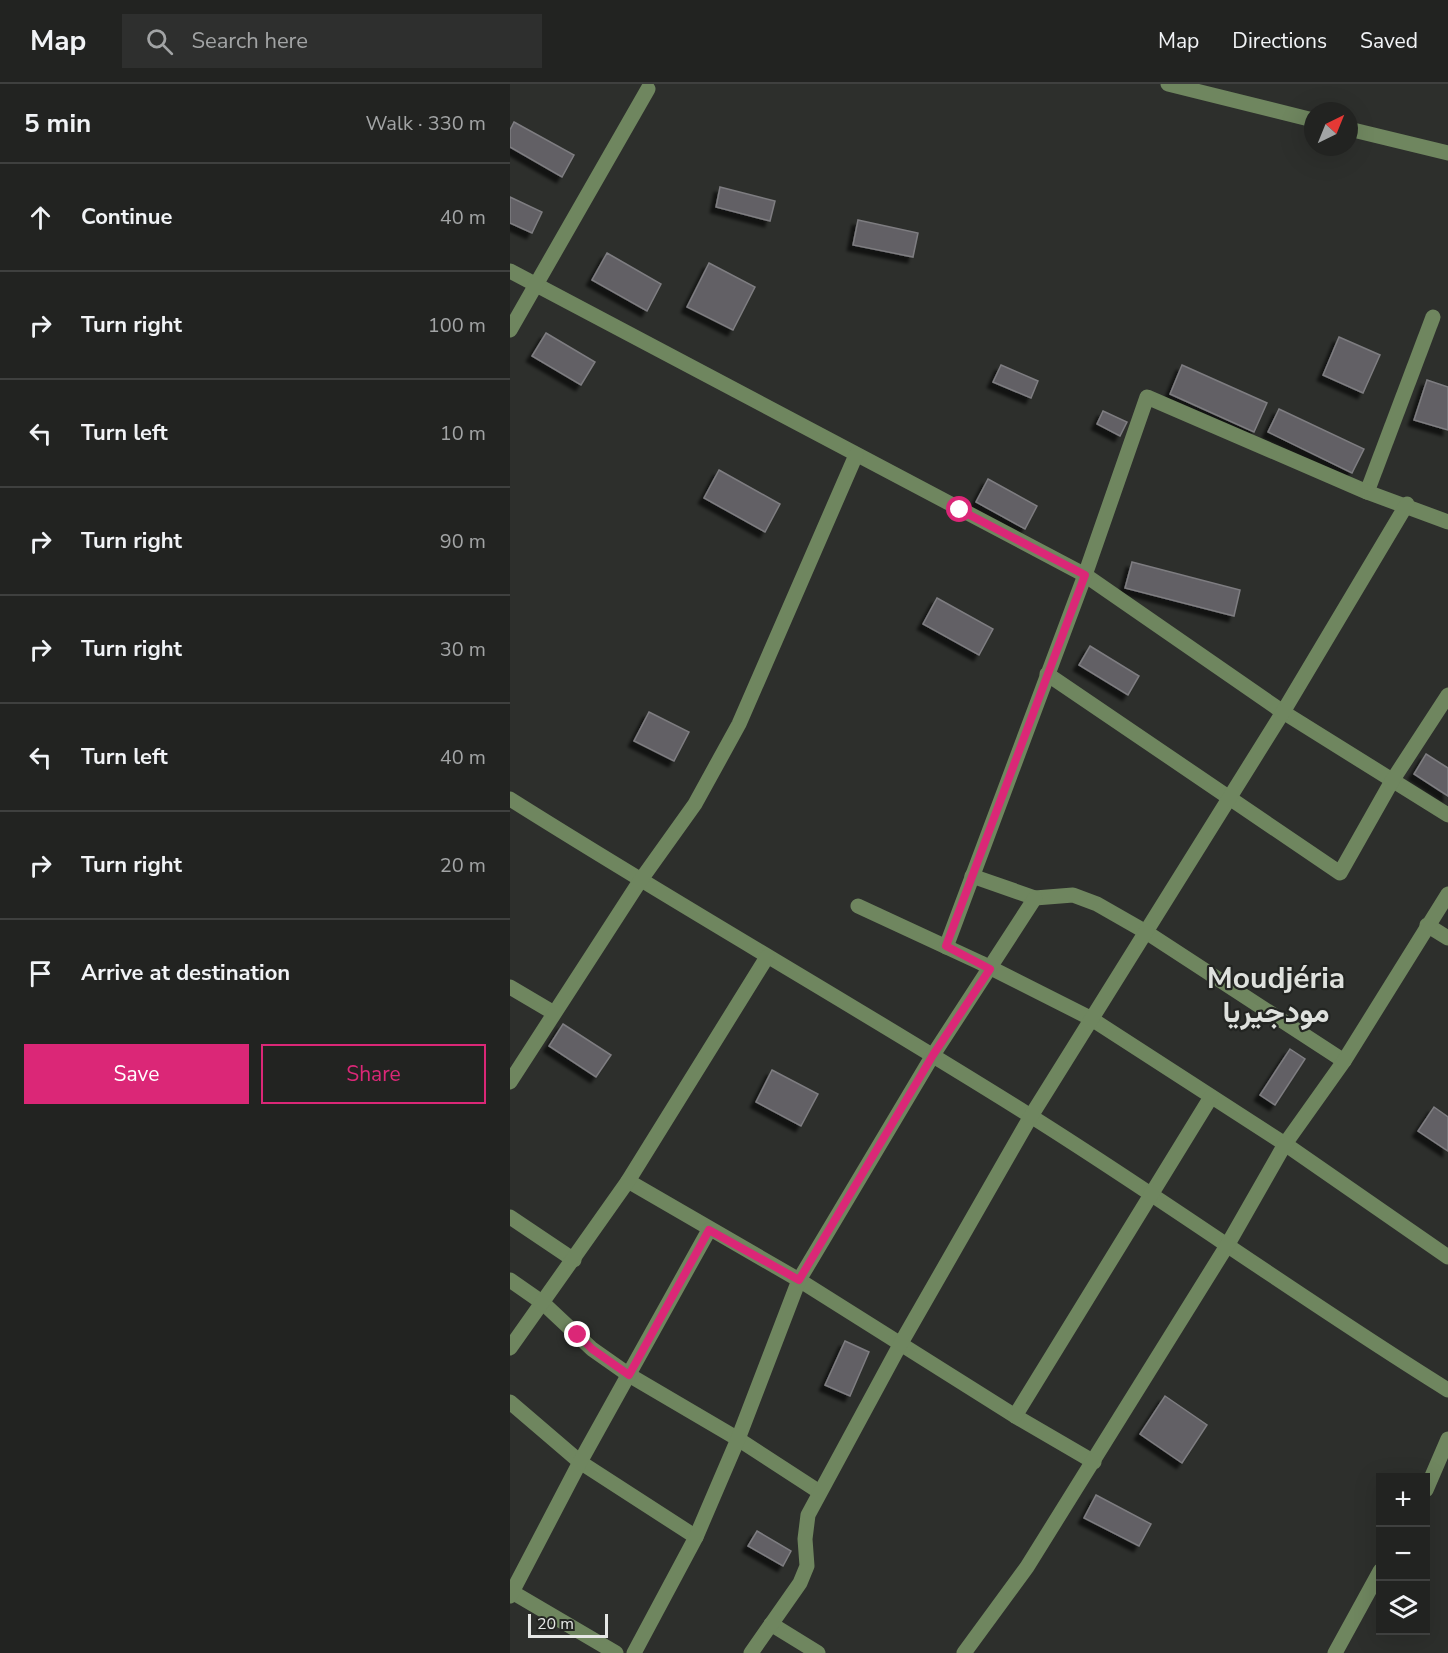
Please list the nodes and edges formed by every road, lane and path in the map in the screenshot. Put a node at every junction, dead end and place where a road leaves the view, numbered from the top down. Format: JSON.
{"nodes":[{"id":1,"x":1168,"y":84,"type":"edge"},
{"id":2,"x":648,"y":89,"type":"dead end"},
{"id":3,"x":1304,"y":118,"type":"edge"},
{"id":4,"x":1358,"y":131,"type":"edge"},
{"id":5,"x":1448,"y":153,"type":"edge"},
{"id":6,"x":510,"y":271,"type":"edge"},
{"id":7,"x":537,"y":287,"type":"junction"},
{"id":8,"x":1433,"y":317,"type":"dead end"},
{"id":9,"x":510,"y":330,"type":"edge"},
{"id":10,"x":856,"y":455,"type":"junction"},
{"id":11,"x":1367,"y":492,"type":"junction"},
{"id":12,"x":1407,"y":504,"type":"junction"},
{"id":13,"x":1448,"y":522,"type":"edge"},
{"id":14,"x":1085,"y":575,"type":"junction"},
{"id":15,"x":1047,"y":674,"type":"junction"},
{"id":16,"x":1448,"y":695,"type":"edge"},
{"id":17,"x":1283,"y":711,"type":"junction"},
{"id":18,"x":1392,"y":781,"type":"junction"},
{"id":19,"x":1230,"y":798,"type":"junction"},
{"id":20,"x":510,"y":799,"type":"edge"},
{"id":21,"x":1448,"y":814,"type":"edge"},
{"id":22,"x":972,"y":876,"type":"junction"},
{"id":23,"x":640,"y":881,"type":"junction"},
{"id":24,"x":1448,"y":894,"type":"edge"},
{"id":25,"x":1035,"y":898,"type":"junction"},
{"id":26,"x":858,"y":906,"type":"dead end"},
{"id":27,"x":1427,"y":925,"type":"junction"},
{"id":28,"x":1146,"y":932,"type":"junction"},
{"id":29,"x":1448,"y":938,"type":"edge"},
{"id":30,"x":946,"y":946,"type":"junction"},
{"id":31,"x":767,"y":957,"type":"junction"},
{"id":32,"x":990,"y":969,"type":"junction"},
{"id":33,"x":510,"y":987,"type":"edge"},
{"id":34,"x":554,"y":1013,"type":"junction"},
{"id":35,"x":1090,"y":1018,"type":"junction"},
{"id":36,"x":933,"y":1055,"type":"junction"},
{"id":37,"x":1344,"y":1061,"type":"junction"},
{"id":38,"x":510,"y":1082,"type":"edge"},
{"id":39,"x":1212,"y":1097,"type":"junction"},
{"id":40,"x":1031,"y":1116,"type":"junction"},
{"id":41,"x":1285,"y":1144,"type":"junction"},
{"id":42,"x":628,"y":1181,"type":"junction"},
{"id":43,"x":1151,"y":1194,"type":"junction"},
{"id":44,"x":510,"y":1217,"type":"edge"},
{"id":45,"x":709,"y":1230,"type":"junction"},
{"id":46,"x":1228,"y":1244,"type":"junction"},
{"id":47,"x":1448,"y":1257,"type":"edge"},
{"id":48,"x":574,"y":1260,"type":"junction"},
{"id":49,"x":510,"y":1280,"type":"edge"},
{"id":50,"x":799,"y":1280,"type":"junction"},
{"id":51,"x":543,"y":1304,"type":"junction"},
{"id":52,"x":901,"y":1343,"type":"junction"},
{"id":53,"x":510,"y":1348,"type":"edge"},
{"id":54,"x":629,"y":1375,"type":"junction"},
{"id":55,"x":1448,"y":1390,"type":"edge"},
{"id":56,"x":510,"y":1402,"type":"edge"},
{"id":57,"x":1015,"y":1416,"type":"junction"},
{"id":58,"x":738,"y":1439,"type":"junction"},
{"id":59,"x":1448,"y":1439,"type":"edge"},
{"id":60,"x":580,"y":1462,"type":"junction"},
{"id":61,"x":1094,"y":1462,"type":"junction"},
{"id":62,"x":1430,"y":1479,"type":"edge"},
{"id":63,"x":818,"y":1491,"type":"junction"},
{"id":64,"x":696,"y":1536,"type":"junction"},
{"id":65,"x":1376,"y":1578,"type":"edge"},
{"id":66,"x":511,"y":1594,"type":"edge"},
{"id":67,"x":771,"y":1624,"type":"junction"},
{"id":68,"x":616,"y":1653,"type":"edge"},
{"id":69,"x":634,"y":1653,"type":"edge"},
{"id":70,"x":752,"y":1653,"type":"edge"},
{"id":71,"x":818,"y":1653,"type":"edge"},
{"id":72,"x":964,"y":1653,"type":"edge"},
{"id":73,"x":1335,"y":1653,"type":"edge"}],
"edges":[{"from":1,"to":3,"type":"street"},
{"from":2,"to":7,"type":"street"},
{"from":4,"to":5,"type":"street"},
{"from":6,"to":7,"type":"street"},
{"from":7,"to":9,"type":"street"},
{"from":7,"to":10,"type":"street"},
{"from":8,"to":11,"type":"street"},
{"from":10,"to":14,"type":"street"},
{"from":10,"to":23,"type":"street"},
{"from":11,"to":12,"type":"street"},
{"from":11,"to":14,"type":"street"},
{"from":12,"to":13,"type":"street"},
{"from":12,"to":17,"type":"street"},
{"from":14,"to":15,"type":"street"},
{"from":14,"to":17,"type":"street"},
{"from":15,"to":19,"type":"street"},
{"from":15,"to":22,"type":"street"},
{"from":16,"to":18,"type":"street"},
{"from":17,"to":18,"type":"street"},
{"from":17,"to":19,"type":"street"},
{"from":18,"to":19,"type":"street"},
{"from":18,"to":21,"type":"street"},
{"from":19,"to":28,"type":"street"},
{"from":20,"to":23,"type":"street"},
{"from":22,"to":25,"type":"street"},
{"from":22,"to":30,"type":"street"},
{"from":23,"to":31,"type":"street"},
{"from":23,"to":34,"type":"street"},
{"from":24,"to":27,"type":"street"},
{"from":25,"to":28,"type":"street"},
{"from":25,"to":32,"type":"street"},
{"from":26,"to":30,"type":"street"},
{"from":27,"to":29,"type":"street"},
{"from":27,"to":37,"type":"street"},
{"from":28,"to":35,"type":"street"},
{"from":28,"to":37,"type":"street"},
{"from":30,"to":32,"type":"street"},
{"from":31,"to":36,"type":"street"},
{"from":31,"to":42,"type":"street"},
{"from":32,"to":35,"type":"street"},
{"from":32,"to":36,"type":"street"},
{"from":33,"to":34,"type":"street"},
{"from":34,"to":38,"type":"street"},
{"from":35,"to":39,"type":"street"},
{"from":35,"to":40,"type":"street"},
{"from":36,"to":40,"type":"street"},
{"from":36,"to":50,"type":"street"},
{"from":37,"to":41,"type":"street"},
{"from":39,"to":41,"type":"street"},
{"from":39,"to":43,"type":"street"},
{"from":40,"to":43,"type":"street"},
{"from":40,"to":52,"type":"street"},
{"from":41,"to":46,"type":"street"},
{"from":41,"to":47,"type":"street"},
{"from":42,"to":45,"type":"street"},
{"from":42,"to":48,"type":"street"},
{"from":43,"to":46,"type":"street"},
{"from":43,"to":57,"type":"street"},
{"from":44,"to":48,"type":"street"},
{"from":45,"to":50,"type":"street"},
{"from":45,"to":54,"type":"street"},
{"from":46,"to":55,"type":"street"},
{"from":46,"to":61,"type":"street"},
{"from":48,"to":51,"type":"street"},
{"from":49,"to":51,"type":"street"},
{"from":50,"to":52,"type":"street"},
{"from":50,"to":58,"type":"street"},
{"from":51,"to":53,"type":"street"},
{"from":51,"to":54,"type":"street"},
{"from":52,"to":57,"type":"street"},
{"from":52,"to":63,"type":"street"},
{"from":54,"to":58,"type":"street"},
{"from":54,"to":60,"type":"street"},
{"from":56,"to":60,"type":"street"},
{"from":57,"to":61,"type":"street"},
{"from":58,"to":63,"type":"street"},
{"from":58,"to":64,"type":"street"},
{"from":59,"to":62,"type":"street"},
{"from":60,"to":64,"type":"street"},
{"from":60,"to":66,"type":"street"},
{"from":61,"to":72,"type":"street"},
{"from":63,"to":67,"type":"street"},
{"from":64,"to":69,"type":"street"},
{"from":65,"to":73,"type":"street"},
{"from":66,"to":68,"type":"street"},
{"from":67,"to":70,"type":"street"},
{"from":67,"to":71,"type":"street"}]}
